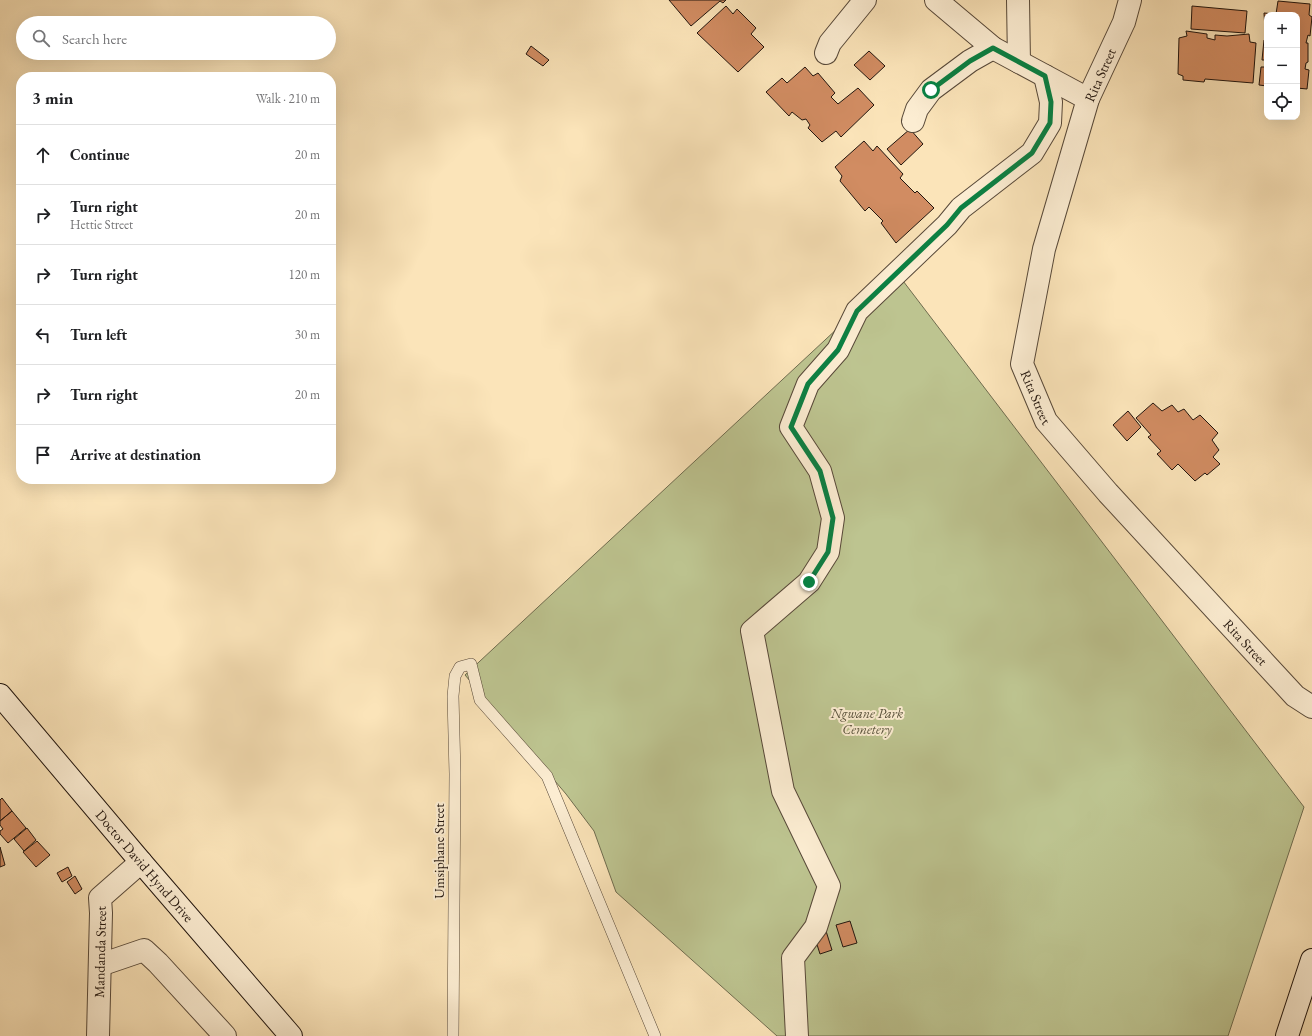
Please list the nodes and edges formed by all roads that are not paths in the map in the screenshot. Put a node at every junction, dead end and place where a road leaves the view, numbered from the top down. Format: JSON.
{"nodes":[{"id":1,"x":865,"y":0,"type":"edge"},
{"id":2,"x":936,"y":0,"type":"edge"},
{"id":3,"x":1018,"y":0,"type":"edge"},
{"id":4,"x":1130,"y":0,"type":"edge"},
{"id":5,"x":993,"y":48,"type":"junction"},
{"id":6,"x":826,"y":53,"type":"dead end"},
{"id":7,"x":1019,"y":62,"type":"junction"},
{"id":8,"x":1045,"y":76,"type":"junction"},
{"id":9,"x":1088,"y":99,"type":"junction"},
{"id":10,"x":913,"y":120,"type":"dead end"},
{"id":11,"x":0,"y":695,"type":"edge"},
{"id":12,"x":1312,"y":707,"type":"edge"},
{"id":13,"x":141,"y":862,"type":"junction"},
{"id":14,"x":1312,"y":960,"type":"edge"},
{"id":15,"x":100,"y":965,"type":"junction"},
{"id":16,"x":98,"y":1036,"type":"edge"},
{"id":17,"x":225,"y":1036,"type":"edge"},
{"id":18,"x":292,"y":1036,"type":"edge"},
{"id":19,"x":453,"y":1036,"type":"edge"},
{"id":20,"x":655,"y":1036,"type":"edge"},
{"id":21,"x":797,"y":1036,"type":"edge"},
{"id":22,"x":1287,"y":1036,"type":"edge"}],
"edges":[{"from":1,"to":6,"type":"street"},
{"from":2,"to":5,"type":"street"},
{"from":3,"to":7,"type":"street"},
{"from":4,"to":9,"type":"street","name":"Rita Street"},
{"from":5,"to":7,"type":"street"},
{"from":5,"to":10,"type":"street"},
{"from":7,"to":8,"type":"street"},
{"from":8,"to":9,"type":"street"},
{"from":8,"to":21,"type":"street"},
{"from":9,"to":12,"type":"street","name":"Rita Street"},
{"from":11,"to":13,"type":"street","name":"Doctor David Hynd Drive"},
{"from":13,"to":15,"type":"street","name":"Mandanda Street"},
{"from":13,"to":18,"type":"street","name":"Doctor David Hynd Drive"},
{"from":14,"to":22,"type":"street"},
{"from":15,"to":16,"type":"street","name":"Mandanda Street"},
{"from":15,"to":17,"type":"street"},
{"from":19,"to":20,"type":"lane","name":"Umsiphane Street"}]}
